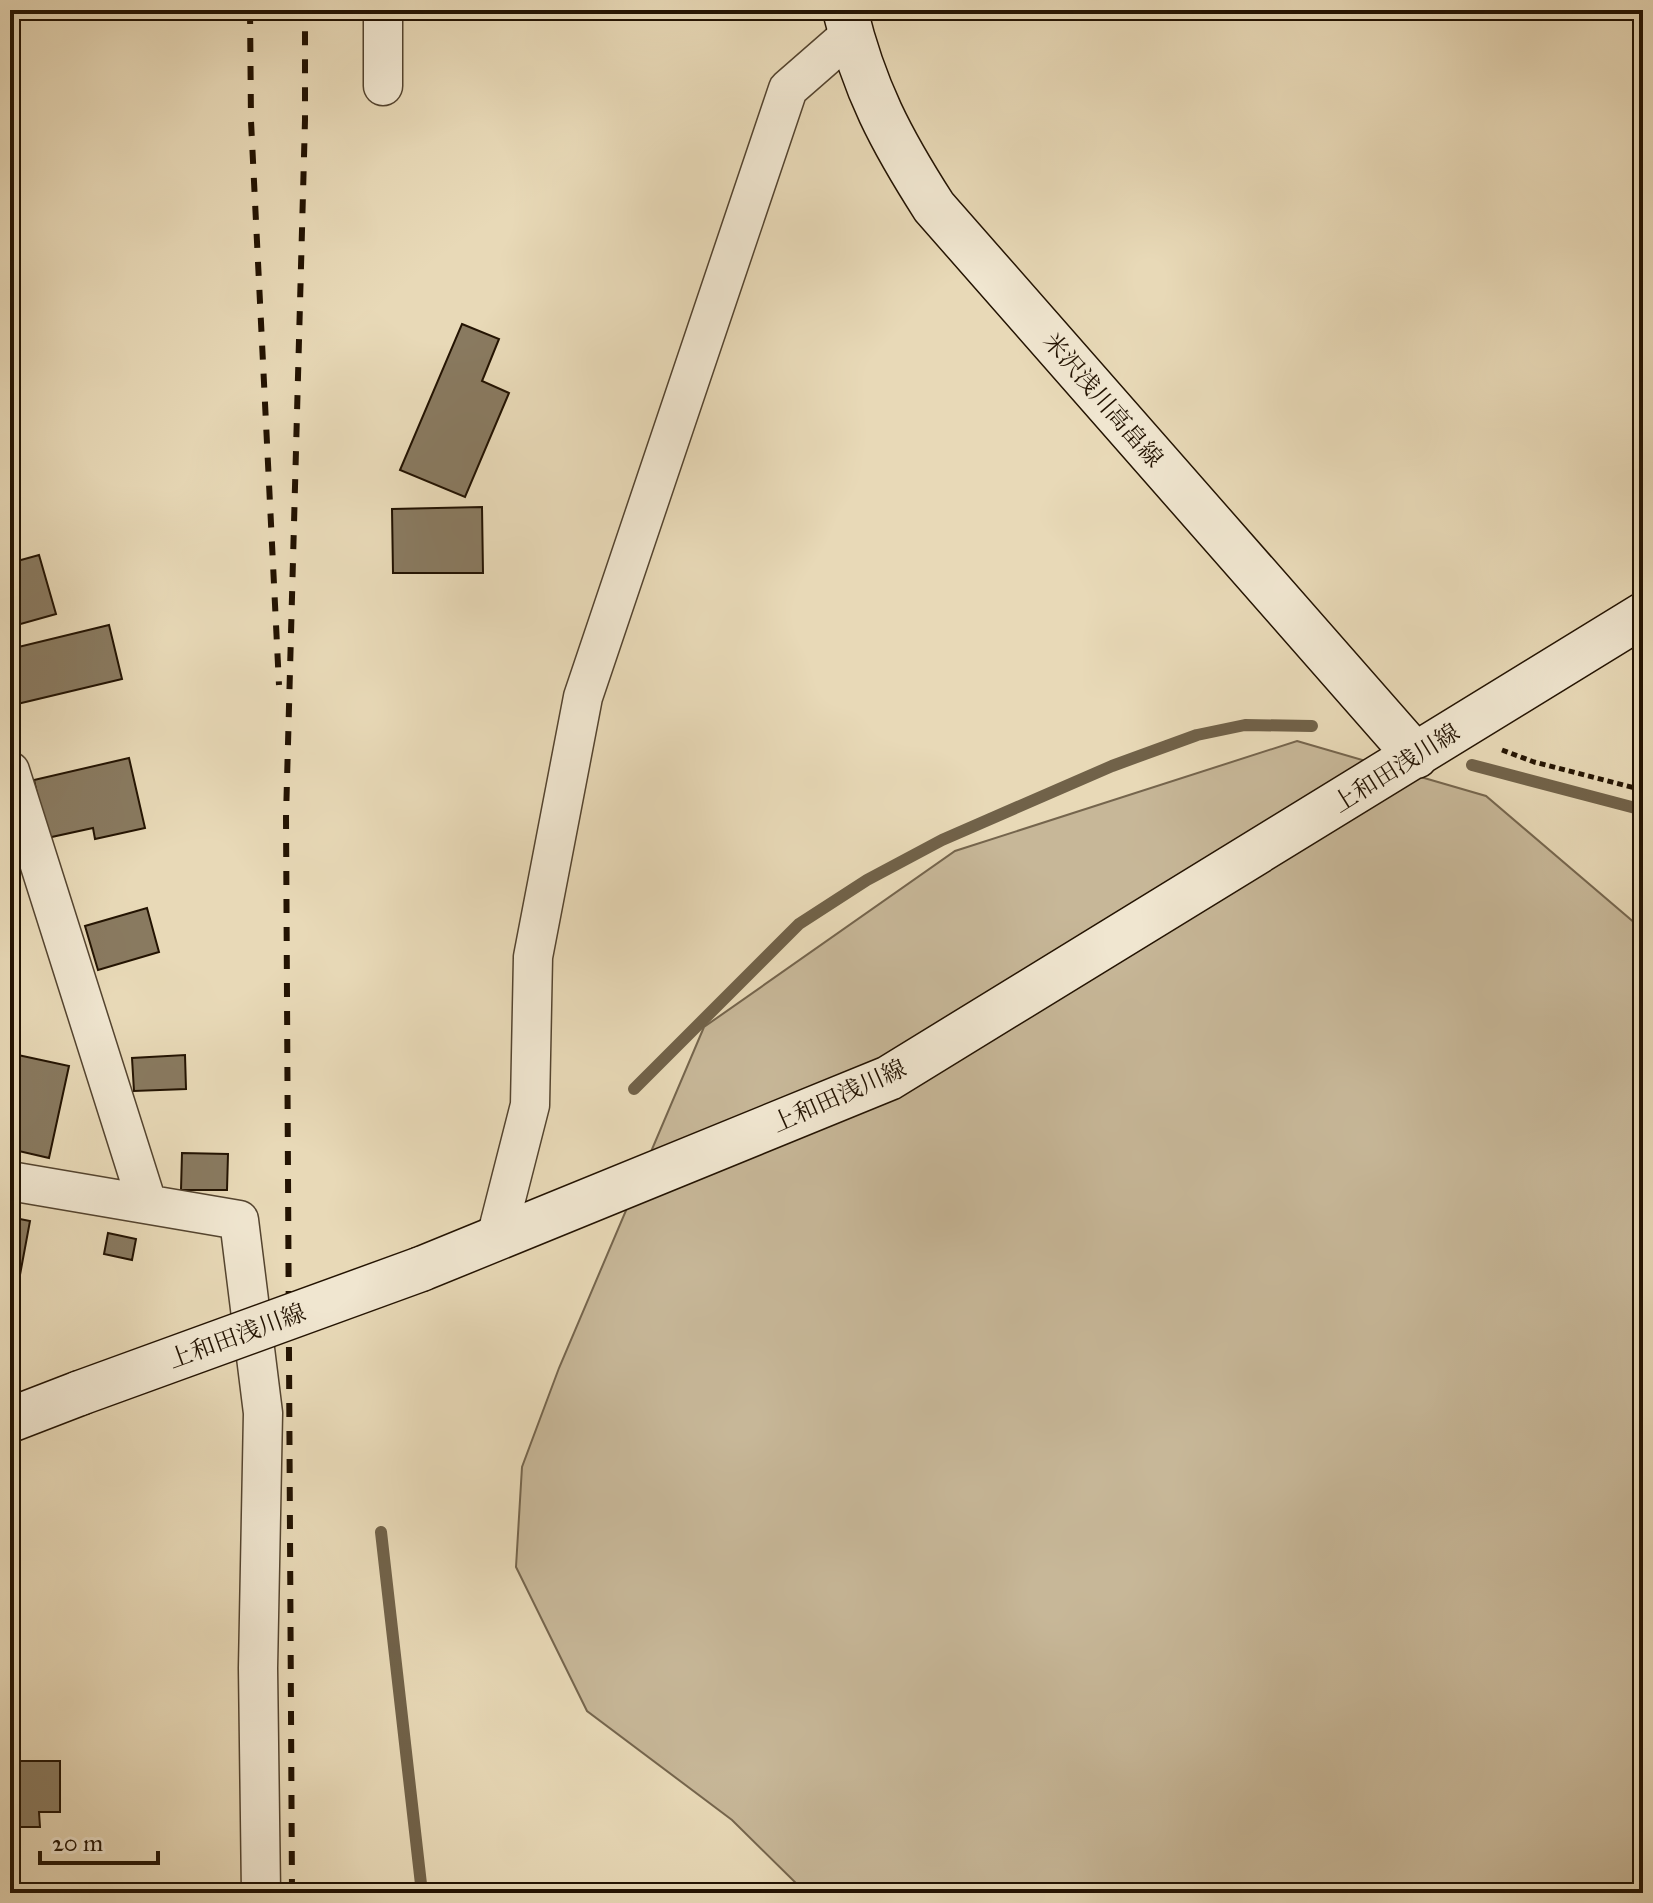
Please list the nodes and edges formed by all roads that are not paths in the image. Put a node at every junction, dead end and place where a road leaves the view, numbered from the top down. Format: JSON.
{"nodes":[{"id":1,"x":383,"y":10,"type":"edge"},
{"id":2,"x":848,"y":22,"type":"edge"},
{"id":3,"x":383,"y":86,"type":"dead end"},
{"id":4,"x":1643,"y":615,"type":"edge"},
{"id":5,"x":1416,"y":756,"type":"junction"},
{"id":6,"x":10,"y":771,"type":"edge"},
{"id":7,"x":10,"y":1181,"type":"edge"},
{"id":8,"x":147,"y":1203,"type":"junction"},
{"id":9,"x":496,"y":1238,"type":"junction"},
{"id":10,"x":10,"y":1420,"type":"edge"},
{"id":11,"x":261,"y":1893,"type":"edge"}],
"edges":[{"from":1,"to":3,"type":"street"},
{"from":2,"to":5,"type":"main road","name":"米沢浅川高畠線"},
{"from":2,"to":9,"type":"street"},
{"from":4,"to":5,"type":"main road","name":"上和田浅川線"},
{"from":5,"to":9,"type":"main road","name":"上和田浅川線"},
{"from":6,"to":8,"type":"street"},
{"from":7,"to":8,"type":"street"},
{"from":8,"to":11,"type":"street"},
{"from":9,"to":10,"type":"main road","name":"上和田浅川線","bridge":true}]}
